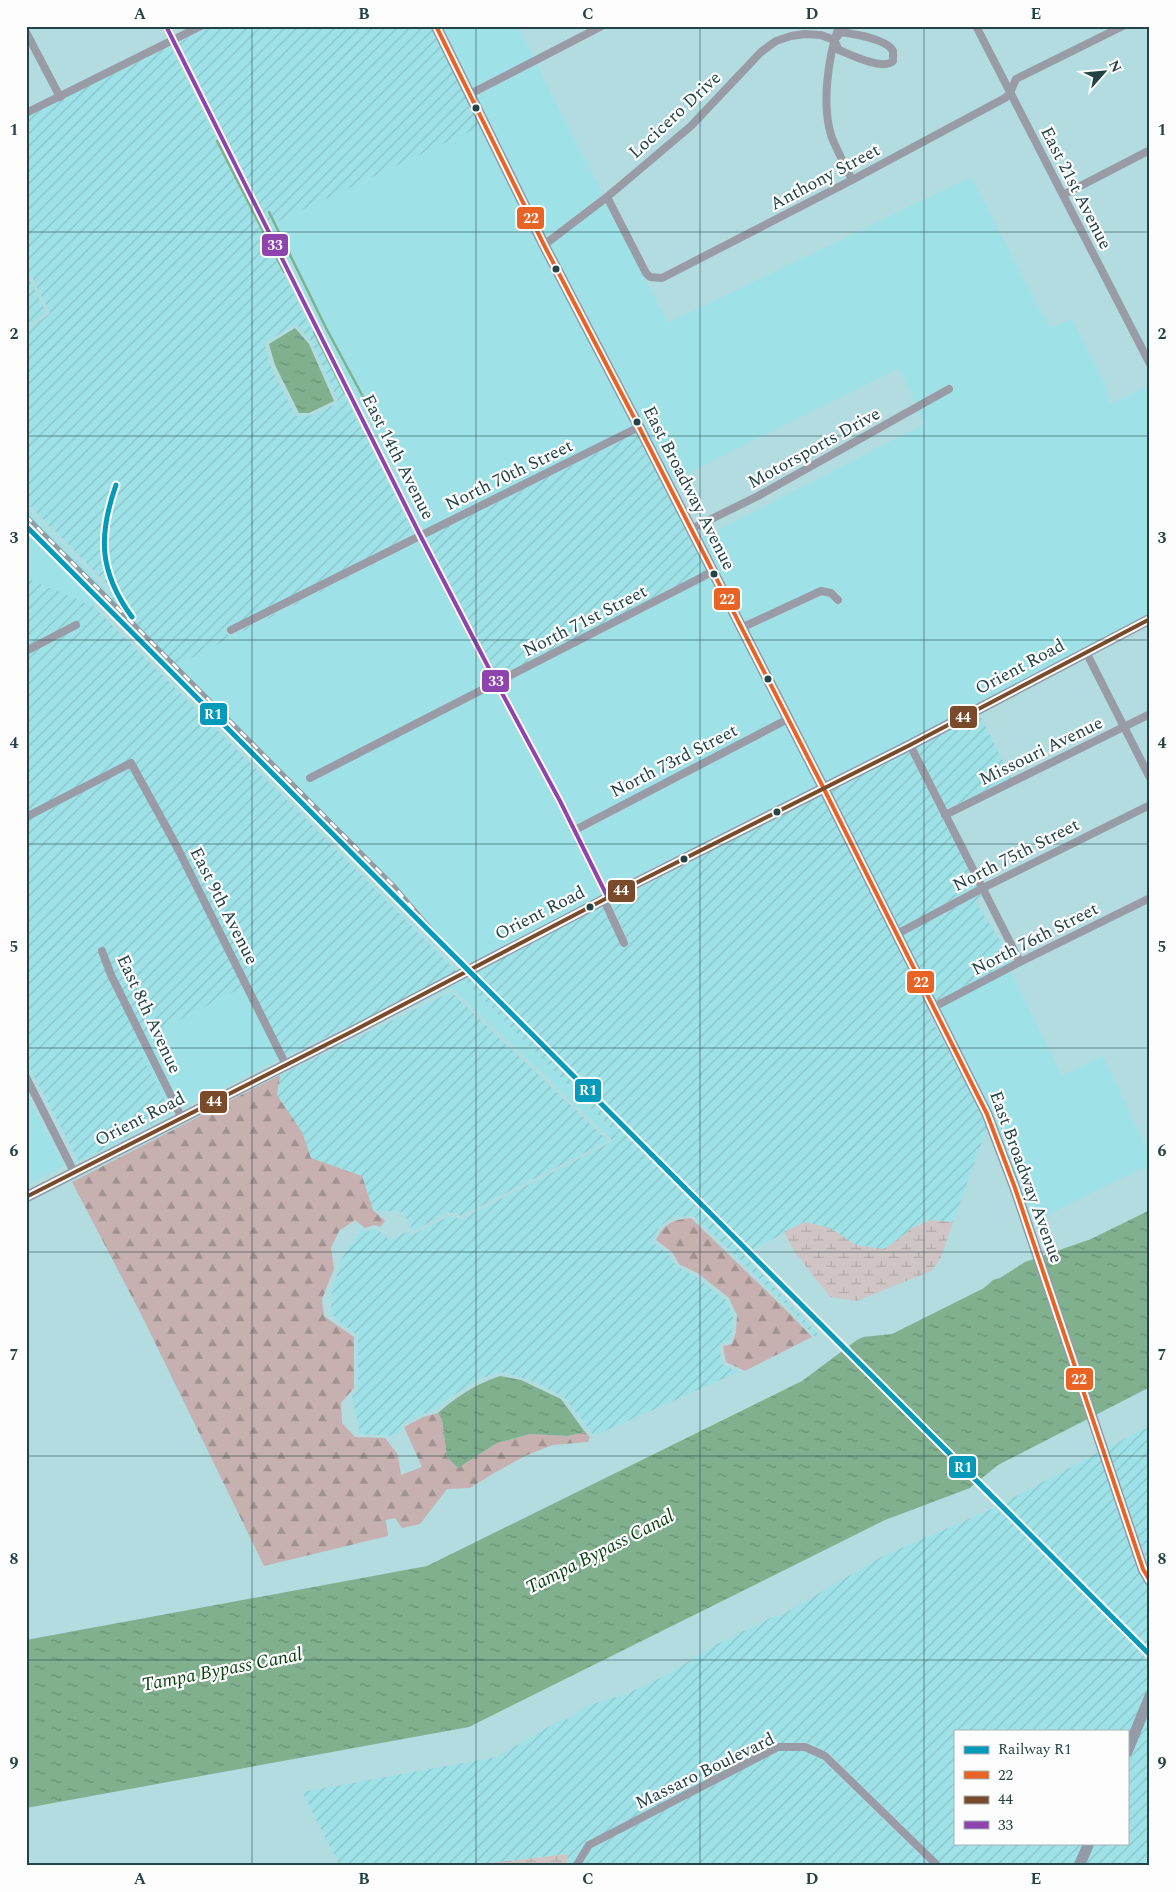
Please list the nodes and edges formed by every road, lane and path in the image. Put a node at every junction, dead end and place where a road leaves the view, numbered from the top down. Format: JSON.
{"nodes":[{"id":1,"x":166,"y":26,"type":"edge"},
{"id":2,"x":201,"y":26,"type":"edge"},
{"id":3,"x":436,"y":26,"type":"edge"},
{"id":4,"x":602,"y":26,"type":"edge"},
{"id":5,"x":839,"y":26,"type":"edge"},
{"id":6,"x":976,"y":26,"type":"edge"},
{"id":7,"x":1122,"y":26,"type":"edge"},
{"id":8,"x":26,"y":32,"type":"edge"},
{"id":9,"x":173,"y":40,"type":"junction"},
{"id":10,"x":834,"y":40,"type":"junction"},
{"id":11,"x":1010,"y":93,"type":"junction"},
{"id":12,"x":470,"y":94,"type":"junction"},
{"id":13,"x":60,"y":97,"type":"junction"},
{"id":14,"x":26,"y":113,"type":"edge"},
{"id":15,"x":1150,"y":150,"type":"edge"},
{"id":16,"x":852,"y":180,"type":"junction"},
{"id":17,"x":1063,"y":195,"type":"junction"},
{"id":18,"x":607,"y":197,"type":"junction"},
{"id":19,"x":544,"y":245,"type":"junction"},
{"id":20,"x":1150,"y":364,"type":"edge"},
{"id":21,"x":949,"y":389,"type":"dead end"},
{"id":22,"x":639,"y":427,"type":"junction"},
{"id":23,"x":691,"y":529,"type":"junction"},
{"id":24,"x":420,"y":535,"type":"junction"},
{"id":25,"x":712,"y":572,"type":"junction"},
{"id":26,"x":838,"y":600,"type":"dead end"},
{"id":27,"x":1150,"y":619,"type":"edge"},
{"id":28,"x":76,"y":625,"type":"dead end"},
{"id":29,"x":741,"y":628,"type":"junction"},
{"id":30,"x":231,"y":630,"type":"dead end"},
{"id":31,"x":26,"y":651,"type":"edge"},
{"id":32,"x":1086,"y":652,"type":"junction"},
{"id":33,"x":496,"y":682,"type":"junction"},
{"id":34,"x":1150,"y":714,"type":"edge"},
{"id":35,"x":788,"y":719,"type":"junction"},
{"id":36,"x":1124,"y":727,"type":"junction"},
{"id":37,"x":910,"y":745,"type":"junction"},
{"id":38,"x":310,"y":778,"type":"dead end"},
{"id":39,"x":1150,"y":778,"type":"edge"},
{"id":40,"x":824,"y":789,"type":"junction"},
{"id":41,"x":1150,"y":805,"type":"edge"},
{"id":42,"x":945,"y":815,"type":"junction"},
{"id":43,"x":26,"y":817,"type":"edge"},
{"id":44,"x":575,"y":830,"type":"junction"},
{"id":45,"x":983,"y":888,"type":"junction"},
{"id":46,"x":1150,"y":898,"type":"edge"},
{"id":47,"x":606,"y":899,"type":"junction"},
{"id":48,"x":898,"y":934,"type":"junction"},
{"id":49,"x":624,"y":943,"type":"dead end"},
{"id":50,"x":102,"y":950,"type":"dead end"},
{"id":51,"x":1020,"y":962,"type":"junction"},
{"id":52,"x":934,"y":1008,"type":"junction"},
{"id":53,"x":286,"y":1065,"type":"junction"},
{"id":54,"x":26,"y":1077,"type":"edge"},
{"id":55,"x":182,"y":1118,"type":"junction"},
{"id":56,"x":74,"y":1172,"type":"junction"},
{"id":57,"x":26,"y":1197,"type":"edge"},
{"id":58,"x":1150,"y":1581,"type":"edge"},
{"id":59,"x":1150,"y":1696,"type":"edge"},
{"id":60,"x":1128,"y":1750,"type":"edge"},
{"id":61,"x":1088,"y":1844,"type":"edge"},
{"id":62,"x":576,"y":1866,"type":"edge"},
{"id":63,"x":938,"y":1866,"type":"edge"},
{"id":64,"x":1079,"y":1866,"type":"edge"}],
"edges":[{"from":1,"to":9,"type":"street","name":"East 14th Avenue"},
{"from":2,"to":9,"type":"street"},
{"from":3,"to":12,"type":"main road","name":"East Broadway Avenue"},
{"from":4,"to":12,"type":"street"},
{"from":5,"to":10,"type":"street"},
{"from":6,"to":11,"type":"street","name":"East 21st Avenue"},
{"from":7,"to":11,"type":"street","name":"Anthony Street"},
{"from":8,"to":13,"type":"street"},
{"from":9,"to":13,"type":"street"},
{"from":9,"to":24,"type":"street","name":"East 14th Avenue"},
{"from":10,"to":10,"type":"street","name":"Locicero Drive"},
{"from":10,"to":16,"type":"street"},
{"from":10,"to":18,"type":"street","name":"Locicero Drive"},
{"from":11,"to":16,"type":"street","name":"Anthony Street"},
{"from":11,"to":17,"type":"street","name":"East 21st Avenue"},
{"from":12,"to":19,"type":"main road","name":"East Broadway Avenue"},
{"from":13,"to":14,"type":"street"},
{"from":15,"to":17,"type":"street"},
{"from":16,"to":18,"type":"street","name":"Anthony Street"},
{"from":17,"to":20,"type":"street","name":"East 21st Avenue"},
{"from":18,"to":19,"type":"street","name":"Locicero Drive"},
{"from":19,"to":22,"type":"main road","name":"East Broadway Avenue"},
{"from":21,"to":23,"type":"street","name":"Motorsports Drive"},
{"from":22,"to":23,"type":"main road","name":"East Broadway Avenue"},
{"from":22,"to":24,"type":"street","name":"North 70th Street"},
{"from":23,"to":25,"type":"main road","name":"East Broadway Avenue"},
{"from":24,"to":30,"type":"street","name":"North 70th Street"},
{"from":24,"to":33,"type":"street","name":"East 14th Avenue"},
{"from":25,"to":29,"type":"main road","name":"East Broadway Avenue"},
{"from":25,"to":33,"type":"street","name":"North 71st Street"},
{"from":26,"to":29,"type":"street"},
{"from":27,"to":32,"type":"main road","name":"Orient Road"},
{"from":28,"to":31,"type":"street"},
{"from":29,"to":35,"type":"main road","name":"East Broadway Avenue"},
{"from":32,"to":36,"type":"street"},
{"from":32,"to":37,"type":"main road","name":"Orient Road"},
{"from":33,"to":38,"type":"street","name":"North 71st Street"},
{"from":33,"to":44,"type":"street","name":"East 14th Avenue"},
{"from":34,"to":36,"type":"street","name":"Missouri Avenue"},
{"from":35,"to":40,"type":"main road","name":"East Broadway Avenue"},
{"from":35,"to":44,"type":"street","name":"North 73rd Street"},
{"from":36,"to":39,"type":"street"},
{"from":36,"to":42,"type":"street","name":"Missouri Avenue"},
{"from":37,"to":40,"type":"main road","name":"Orient Road"},
{"from":37,"to":42,"type":"street"},
{"from":40,"to":47,"type":"main road","name":"Orient Road"},
{"from":40,"to":48,"type":"main road","name":"East Broadway Avenue"},
{"from":41,"to":45,"type":"street","name":"North 75th Street"},
{"from":42,"to":45,"type":"street"},
{"from":43,"to":53,"type":"street","name":"East 9th Avenue"},
{"from":44,"to":47,"type":"street","name":"East 14th Avenue"},
{"from":45,"to":48,"type":"street","name":"North 75th Street"},
{"from":45,"to":51,"type":"street"},
{"from":46,"to":51,"type":"street","name":"North 76th Street"},
{"from":47,"to":49,"type":"street","name":"East 14th Avenue"},
{"from":47,"to":53,"type":"main road","name":"Orient Road"},
{"from":48,"to":52,"type":"main road","name":"East Broadway Avenue"},
{"from":50,"to":55,"type":"street","name":"East 8th Avenue"},
{"from":51,"to":52,"type":"street","name":"North 76th Street"},
{"from":52,"to":58,"type":"main road","name":"East Broadway Avenue"},
{"from":53,"to":55,"type":"main road","name":"Orient Road"},
{"from":54,"to":56,"type":"street"},
{"from":55,"to":56,"type":"main road","name":"Orient Road"},
{"from":56,"to":57,"type":"main road","name":"Orient Road"},
{"from":59,"to":60,"type":"main road"},
{"from":61,"to":64,"type":"main road"},
{"from":62,"to":63,"type":"street","name":"Massaro Boulevard"}]}
